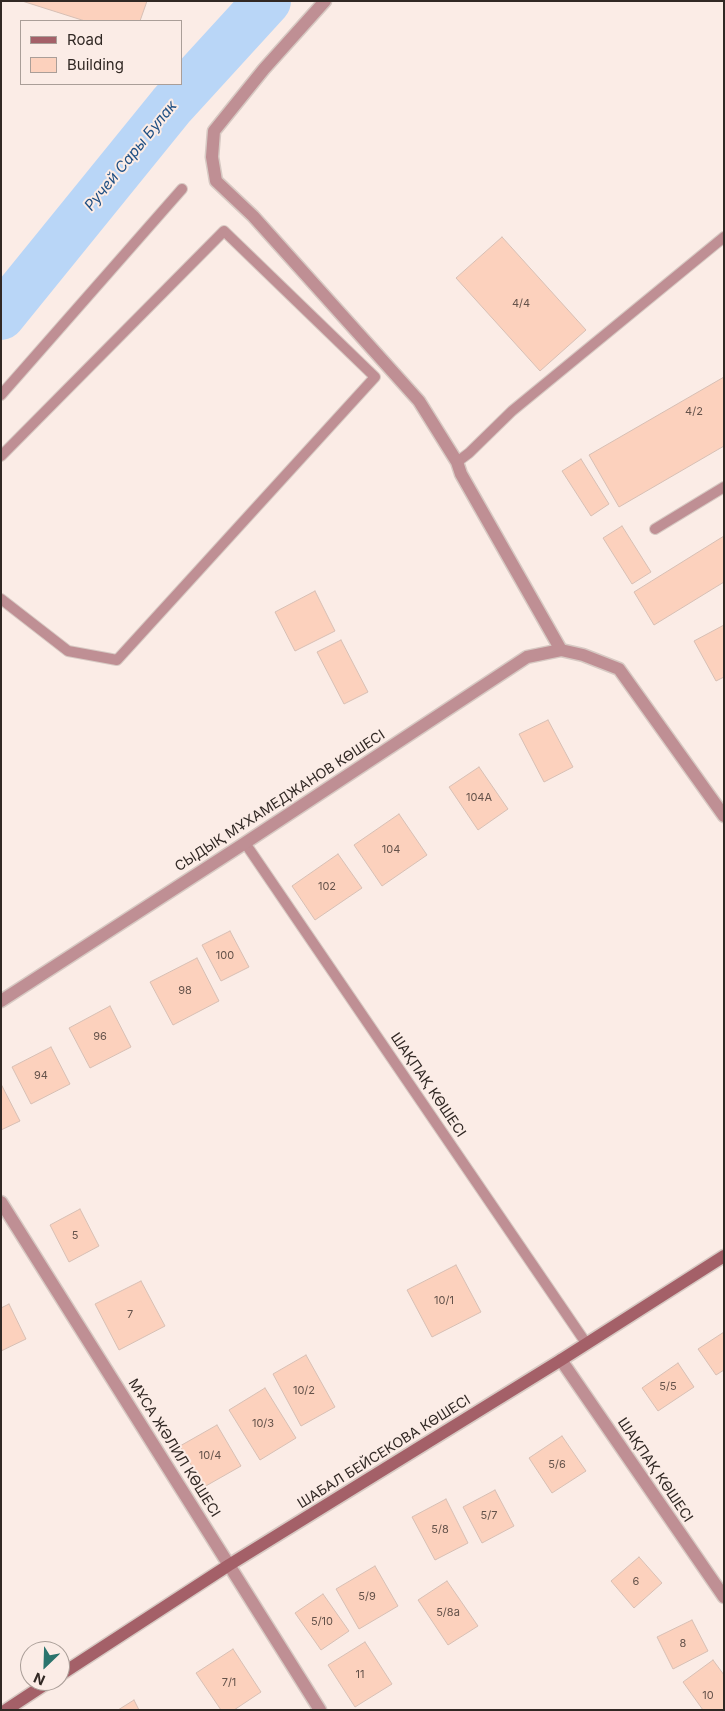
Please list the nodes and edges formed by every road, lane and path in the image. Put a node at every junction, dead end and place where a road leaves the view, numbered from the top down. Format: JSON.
{"nodes":[{"id":1,"x":325,"y":1,"type":"edge"},
{"id":2,"x":182,"y":189,"type":"dead end"},
{"id":3,"x":724,"y":237,"type":"edge"},
{"id":4,"x":1,"y":395,"type":"edge"},
{"id":5,"x":1,"y":456,"type":"edge"},
{"id":6,"x":457,"y":462,"type":"junction"},
{"id":7,"x":724,"y":487,"type":"edge"},
{"id":8,"x":655,"y":529,"type":"dead end"},
{"id":9,"x":1,"y":600,"type":"edge"},
{"id":10,"x":561,"y":650,"type":"junction"},
{"id":11,"x":724,"y":816,"type":"edge"},
{"id":12,"x":245,"y":843,"type":"junction"},
{"id":13,"x":1,"y":1001,"type":"edge"},
{"id":14,"x":1,"y":1202,"type":"edge"},
{"id":15,"x":724,"y":1256,"type":"edge"},
{"id":16,"x":586,"y":1343,"type":"junction"},
{"id":17,"x":562,"y":1360,"type":"junction"},
{"id":18,"x":230,"y":1565,"type":"junction"},
{"id":19,"x":724,"y":1597,"type":"edge"},
{"id":20,"x":70,"y":1669,"type":"edge"},
{"id":21,"x":35,"y":1691,"type":"edge"},
{"id":22,"x":6,"y":1710,"type":"edge"},
{"id":23,"x":320,"y":1710,"type":"edge"}],
"edges":[{"from":1,"to":6,"type":"street"},
{"from":2,"to":4,"type":"lane"},
{"from":3,"to":6,"type":"lane"},
{"from":5,"to":9,"type":"lane"},
{"from":6,"to":10,"type":"street"},
{"from":7,"to":8,"type":"lane"},
{"from":10,"to":11,"type":"street","name":"СЫДЫҚ МҰХАМЕДЖАНОВ КӨШЕСІ"},
{"from":10,"to":12,"type":"street","name":"СЫДЫҚ МҰХАМЕДЖАНОВ КӨШЕСІ"},
{"from":12,"to":13,"type":"street","name":"СЫДЫҚ МҰХАМЕДЖАНОВ КӨШЕСІ"},
{"from":12,"to":16,"type":"lane","name":"ШАҚПАҚ КӨШЕСІ"},
{"from":14,"to":18,"type":"street","name":"МҰСА ЖӘЛИЛ КӨШЕСІ"},
{"from":15,"to":16,"type":"main road","name":"ШАБАЛ БЕЙСЕКОВА КӨШЕСІ"},
{"from":16,"to":17,"type":"main road","name":"ШАБАЛ БЕЙСЕКОВА КӨШЕСІ"},
{"from":17,"to":18,"type":"main road","name":"ШАБАЛ БЕЙСЕКОВА КӨШЕСІ"},
{"from":17,"to":19,"type":"street","name":"ШАҚПАҚ КӨШЕСІ"},
{"from":18,"to":20,"type":"main road","name":"ШАБАЛ БЕЙСЕКОВА КӨШЕСІ"},
{"from":18,"to":23,"type":"street","name":"МҰСА ЖӘЛИЛ КӨШЕСІ"},
{"from":21,"to":22,"type":"main road"}]}
